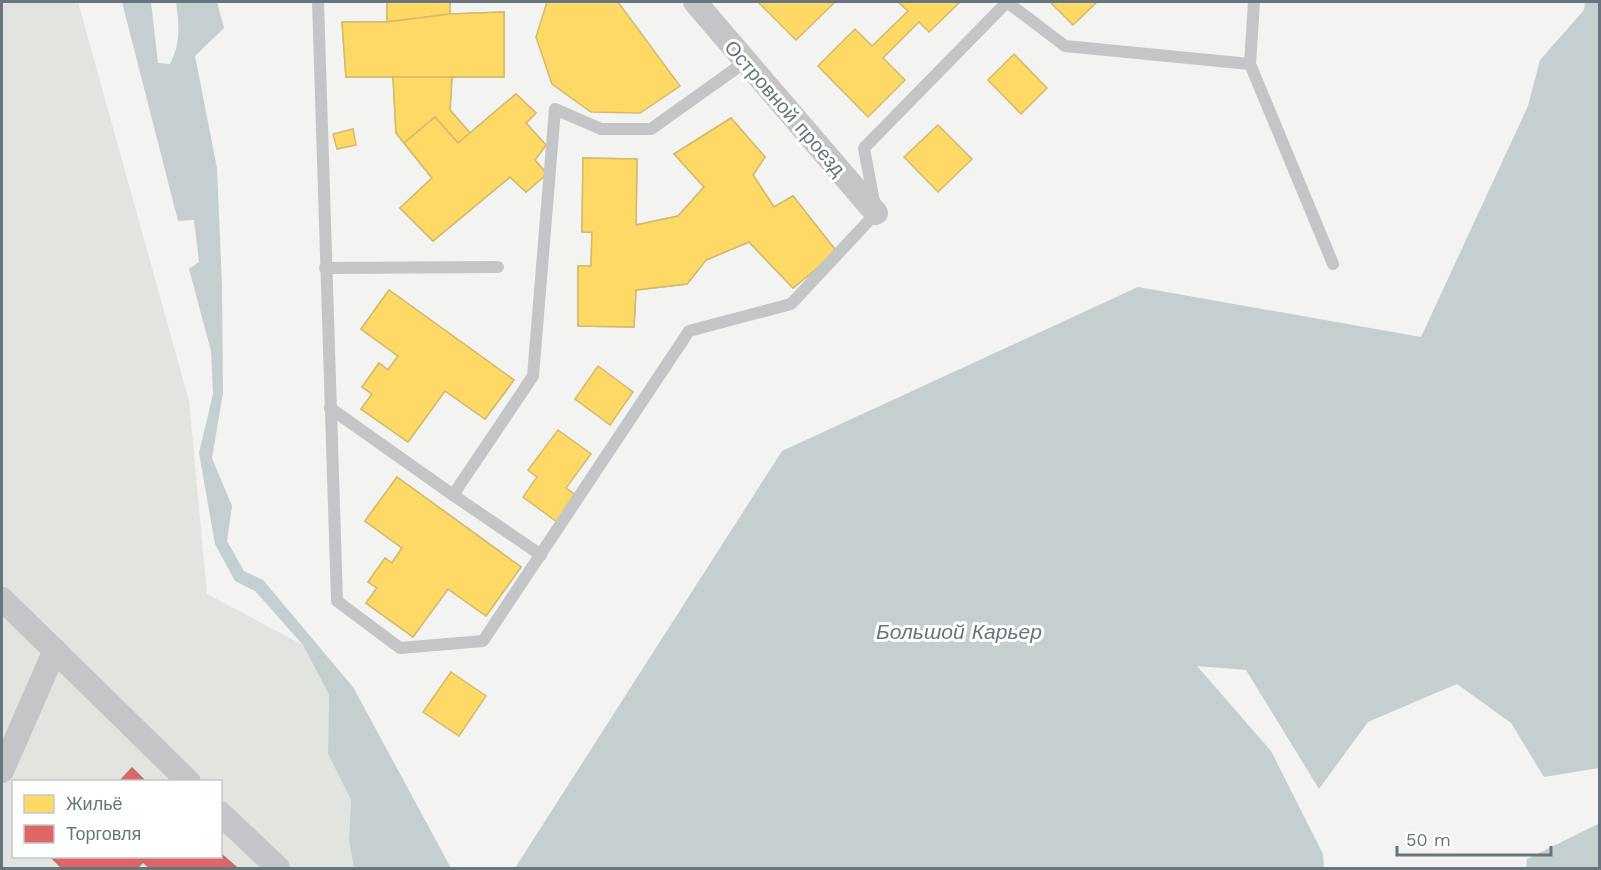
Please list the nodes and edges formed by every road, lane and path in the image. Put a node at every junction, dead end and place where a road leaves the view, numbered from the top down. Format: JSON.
{"nodes":[{"id":1,"x":318,"y":2,"type":"edge"},
{"id":2,"x":695,"y":2,"type":"edge"},
{"id":3,"x":1007,"y":2,"type":"edge"},
{"id":4,"x":1254,"y":2,"type":"edge"},
{"id":5,"x":745,"y":62,"type":"junction"},
{"id":6,"x":1250,"y":64,"type":"junction"},
{"id":7,"x":876,"y":213,"type":"junction"},
{"id":8,"x":1333,"y":264,"type":"dead end"},
{"id":9,"x":498,"y":267,"type":"dead end"},
{"id":10,"x":325,"y":268,"type":"junction"},
{"id":11,"x":330,"y":408,"type":"junction"},
{"id":12,"x":453,"y":495,"type":"junction"},
{"id":13,"x":541,"y":555,"type":"junction"},
{"id":14,"x":2,"y":599,"type":"edge"},
{"id":15,"x":55,"y":650,"type":"junction"},
{"id":16,"x":2,"y":771,"type":"edge"},
{"id":17,"x":187,"y":780,"type":"edge"},
{"id":18,"x":222,"y":815,"type":"edge"},
{"id":19,"x":278,"y":868,"type":"edge"}],
"edges":[{"from":1,"to":10,"type":"lane"},
{"from":2,"to":5,"type":"street","name":"Островной проезд"},
{"from":3,"to":6,"type":"lane"},
{"from":3,"to":7,"type":"lane"},
{"from":4,"to":6,"type":"lane"},
{"from":5,"to":7,"type":"street","name":"Островной проезд"},
{"from":5,"to":12,"type":"lane"},
{"from":6,"to":8,"type":"lane"},
{"from":7,"to":13,"type":"lane"},
{"from":9,"to":10,"type":"lane"},
{"from":10,"to":11,"type":"lane"},
{"from":11,"to":12,"type":"lane"},
{"from":11,"to":13,"type":"lane"},
{"from":12,"to":13,"type":"lane"},
{"from":14,"to":15,"type":"street"},
{"from":15,"to":16,"type":"street"},
{"from":15,"to":17,"type":"street"},
{"from":18,"to":19,"type":"street"}]}
